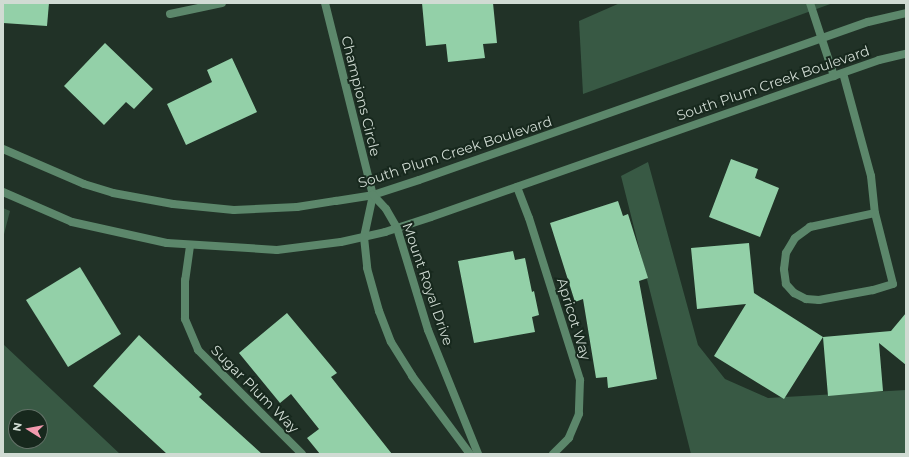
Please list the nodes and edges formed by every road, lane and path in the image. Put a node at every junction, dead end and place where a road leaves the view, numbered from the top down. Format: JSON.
{"nodes":[{"id":1,"x":222,"y":3,"type":"edge"},
{"id":2,"x":325,"y":3,"type":"edge"},
{"id":3,"x":810,"y":3,"type":"edge"},
{"id":4,"x":906,"y":13,"type":"edge"},
{"id":5,"x":170,"y":14,"type":"dead end"},
{"id":6,"x":822,"y":38,"type":"junction"},
{"id":7,"x":906,"y":54,"type":"edge"},
{"id":8,"x":843,"y":73,"type":"junction"},
{"id":9,"x":834,"y":76,"type":"junction"},
{"id":10,"x":3,"y":149,"type":"edge"},
{"id":11,"x":517,"y":187,"type":"junction"},
{"id":12,"x":3,"y":192,"type":"edge"},
{"id":13,"x":373,"y":195,"type":"junction"},
{"id":14,"x":875,"y":213,"type":"junction"},
{"id":15,"x":397,"y":228,"type":"junction"},
{"id":16,"x":364,"y":237,"type":"junction"},
{"id":17,"x":190,"y":246,"type":"junction"},
{"id":18,"x":302,"y":454,"type":"edge"},
{"id":19,"x":470,"y":454,"type":"edge"},
{"id":20,"x":478,"y":454,"type":"edge"},
{"id":21,"x":553,"y":454,"type":"edge"}],
"edges":[{"from":1,"to":5,"type":"street"},
{"from":2,"to":13,"type":"street","name":"Champions Circle"},
{"from":3,"to":6,"type":"street"},
{"from":4,"to":6,"type":"street","name":"South Plum Creek Boulevard"},
{"from":6,"to":9,"type":"street"},
{"from":6,"to":13,"type":"street","name":"South Plum Creek Boulevard"},
{"from":7,"to":8,"type":"street","name":"South Plum Creek Boulevard"},
{"from":8,"to":9,"type":"street","name":"South Plum Creek Boulevard"},
{"from":8,"to":14,"type":"street"},
{"from":9,"to":11,"type":"street","name":"South Plum Creek Boulevard"},
{"from":10,"to":13,"type":"street","name":"South Plum Creek Boulevard"},
{"from":11,"to":15,"type":"street","name":"South Plum Creek Boulevard"},
{"from":11,"to":21,"type":"street","name":"Apricot Way"},
{"from":12,"to":17,"type":"street","name":"South Plum Creek Boulevard"},
{"from":13,"to":15,"type":"street","name":"Mount Royal Drive"},
{"from":13,"to":16,"type":"street"},
{"from":14,"to":14,"type":"street"},
{"from":15,"to":16,"type":"street","name":"South Plum Creek Boulevard"},
{"from":15,"to":20,"type":"street","name":"Mount Royal Drive"},
{"from":16,"to":17,"type":"street","name":"South Plum Creek Boulevard"},
{"from":16,"to":19,"type":"street"},
{"from":17,"to":18,"type":"street","name":"Sugar Plum Way"}]}
